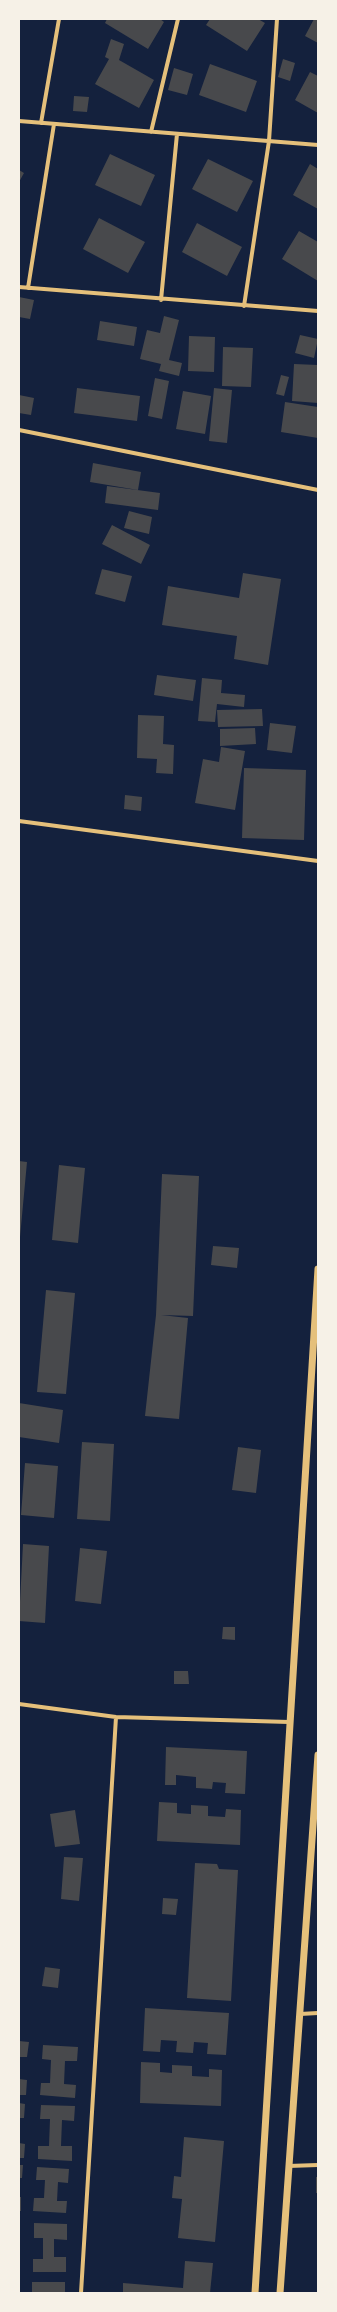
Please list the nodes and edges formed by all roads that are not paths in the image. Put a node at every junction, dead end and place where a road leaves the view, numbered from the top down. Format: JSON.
{"nodes":[{"id":1,"x":59,"y":19,"type":"edge"},
{"id":2,"x":178,"y":19,"type":"edge"},
{"id":3,"x":277,"y":19,"type":"edge"},
{"id":4,"x":19,"y":121,"type":"edge"},
{"id":5,"x":41,"y":123,"type":"junction"},
{"id":6,"x":54,"y":124,"type":"junction"},
{"id":7,"x":151,"y":132,"type":"junction"},
{"id":8,"x":177,"y":134,"type":"junction"},
{"id":9,"x":269,"y":141,"type":"junction"},
{"id":10,"x":318,"y":145,"type":"edge"},
{"id":11,"x":19,"y":287,"type":"edge"},
{"id":12,"x":28,"y":288,"type":"junction"},
{"id":13,"x":161,"y":300,"type":"junction"},
{"id":14,"x":244,"y":306,"type":"junction"},
{"id":15,"x":318,"y":311,"type":"edge"},
{"id":16,"x":19,"y":430,"type":"edge"},
{"id":17,"x":318,"y":490,"type":"edge"},
{"id":18,"x":19,"y":821,"type":"edge"},
{"id":19,"x":318,"y":861,"type":"edge"},
{"id":20,"x":318,"y":1269,"type":"edge"},
{"id":21,"x":19,"y":1704,"type":"edge"},
{"id":22,"x":116,"y":1717,"type":"junction"},
{"id":23,"x":289,"y":1722,"type":"junction"},
{"id":24,"x":318,"y":1754,"type":"edge"},
{"id":25,"x":318,"y":1762,"type":"edge"},
{"id":26,"x":318,"y":2013,"type":"edge"},
{"id":27,"x":300,"y":2014,"type":"junction"},
{"id":28,"x":318,"y":2165,"type":"edge"},
{"id":29,"x":288,"y":2166,"type":"junction"},
{"id":30,"x":82,"y":2293,"type":"edge"},
{"id":31,"x":255,"y":2293,"type":"edge"},
{"id":32,"x":280,"y":2293,"type":"edge"}],
"edges":[{"from":1,"to":5,"type":"street"},
{"from":2,"to":7,"type":"street"},
{"from":3,"to":9,"type":"street"},
{"from":4,"to":5,"type":"street"},
{"from":5,"to":6,"type":"street"},
{"from":6,"to":7,"type":"street"},
{"from":6,"to":12,"type":"street"},
{"from":7,"to":8,"type":"street"},
{"from":8,"to":9,"type":"street"},
{"from":8,"to":13,"type":"street"},
{"from":9,"to":10,"type":"street"},
{"from":9,"to":14,"type":"street"},
{"from":11,"to":12,"type":"street"},
{"from":12,"to":13,"type":"street"},
{"from":13,"to":14,"type":"street"},
{"from":14,"to":15,"type":"street"},
{"from":16,"to":17,"type":"street"},
{"from":18,"to":19,"type":"street"},
{"from":20,"to":23,"type":"street"},
{"from":21,"to":22,"type":"street"},
{"from":22,"to":23,"type":"street"},
{"from":22,"to":30,"type":"street"},
{"from":23,"to":31,"type":"street"},
{"from":24,"to":25,"type":"street"},
{"from":25,"to":27,"type":"street"},
{"from":26,"to":27,"type":"street"},
{"from":27,"to":29,"type":"street"},
{"from":28,"to":29,"type":"street"},
{"from":29,"to":32,"type":"street"}]}
